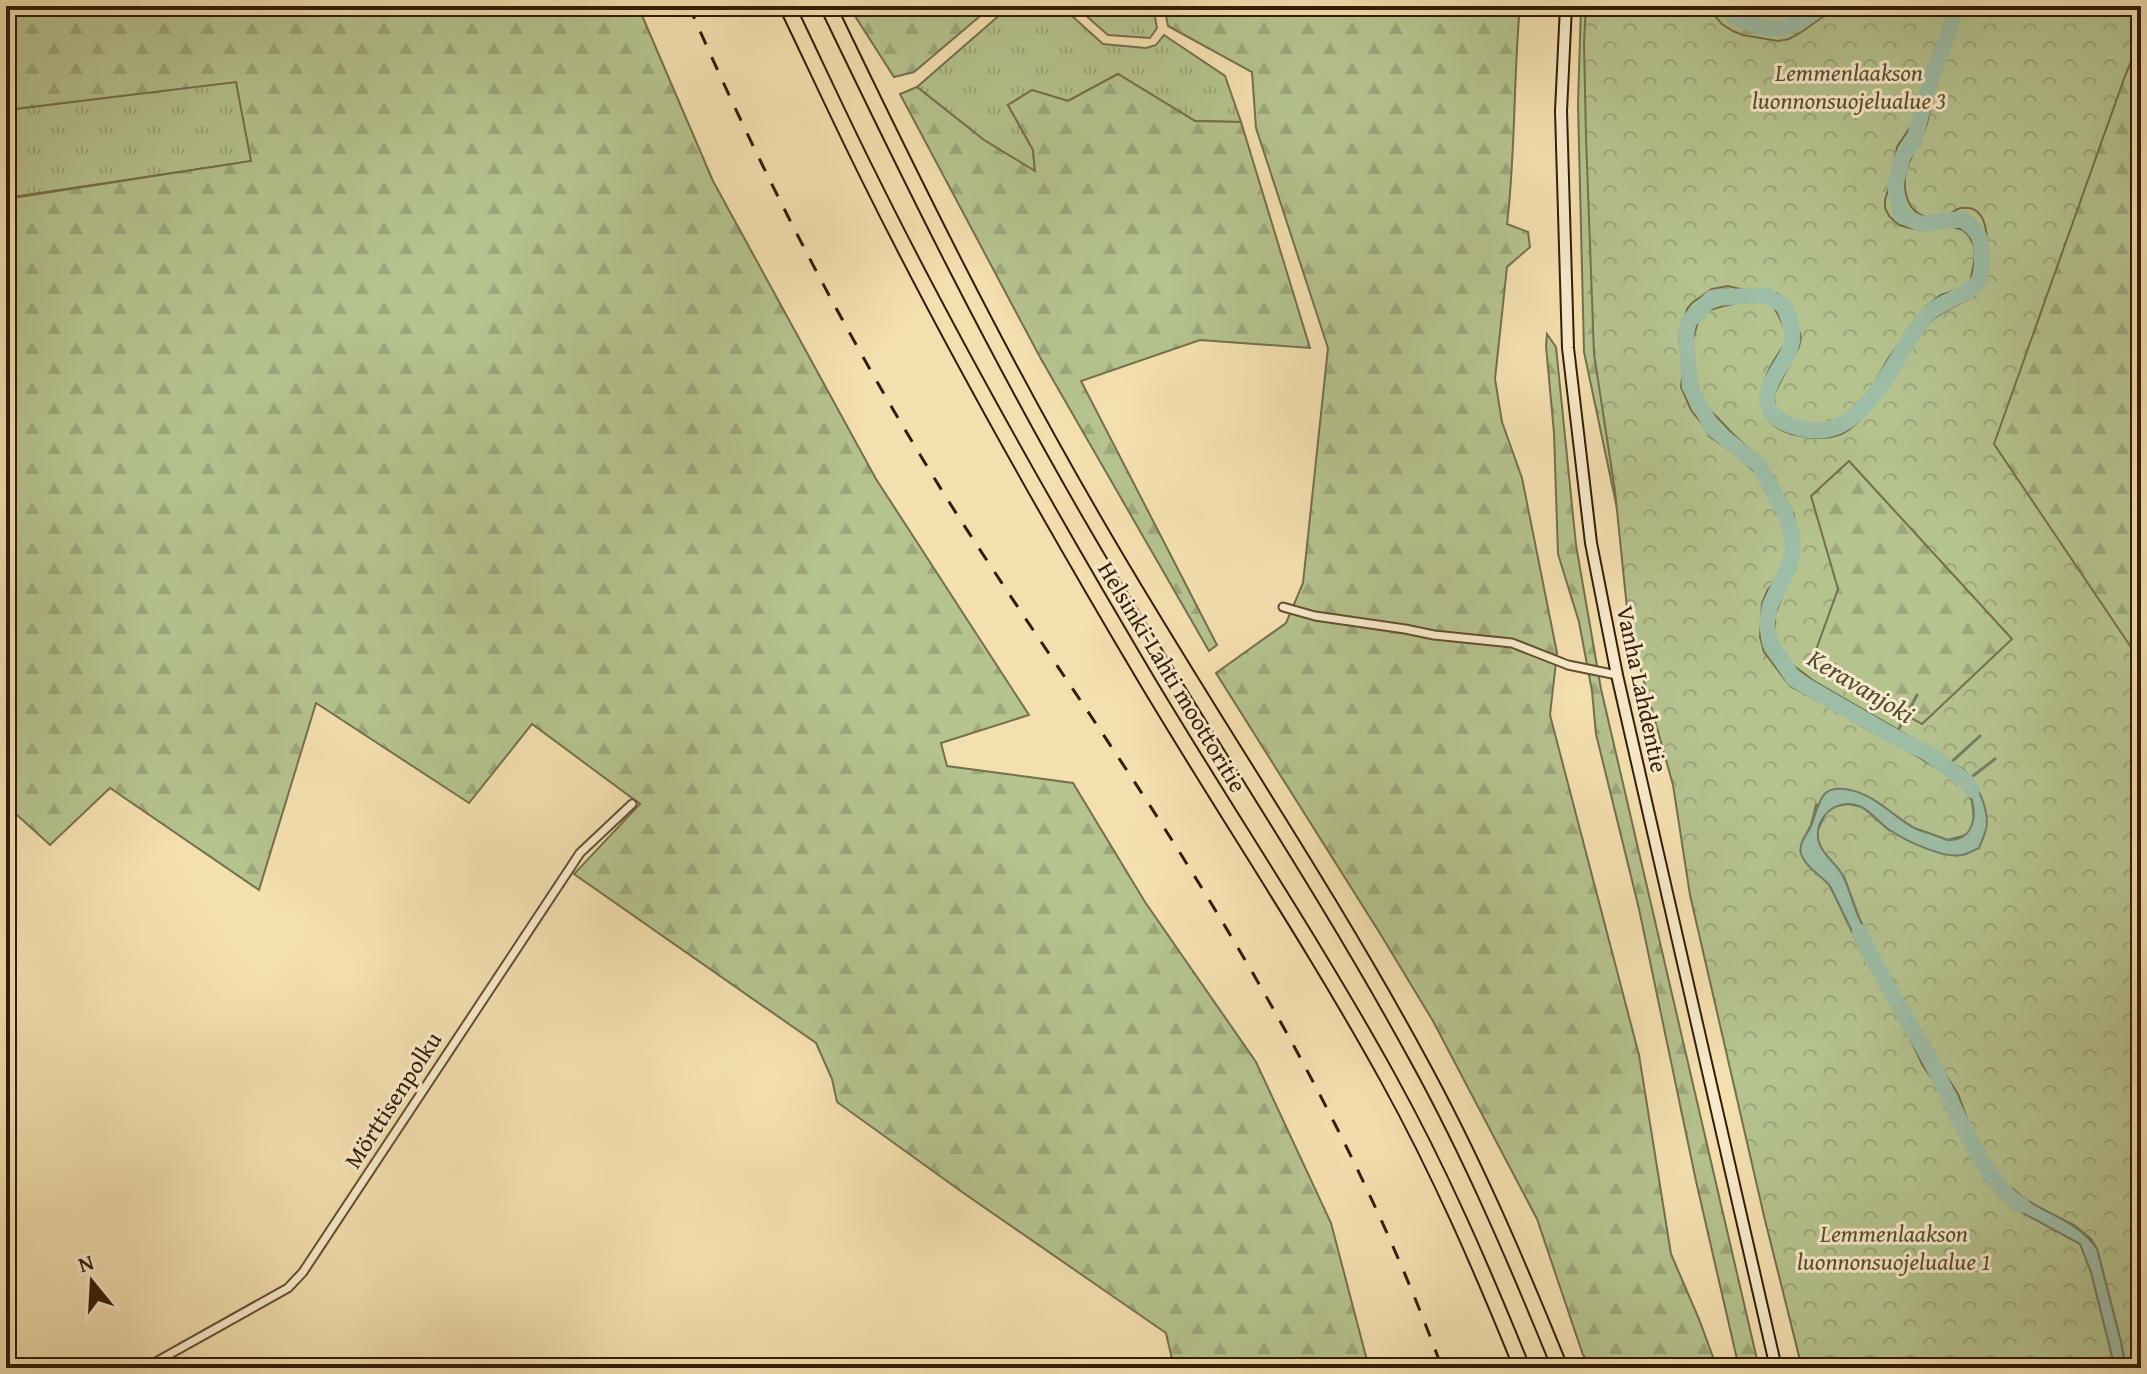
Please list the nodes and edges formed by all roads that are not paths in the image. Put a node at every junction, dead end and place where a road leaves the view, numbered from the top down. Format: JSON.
{"nodes":[{"id":1,"x":787,"y":6,"type":"edge"},
{"id":2,"x":828,"y":6,"type":"edge"},
{"id":3,"x":1566,"y":6,"type":"edge"},
{"id":4,"x":1283,"y":607,"type":"dead end"},
{"id":5,"x":1617,"y":675,"type":"junction"},
{"id":6,"x":632,"y":804,"type":"dead end"},
{"id":7,"x":145,"y":1368,"type":"edge"},
{"id":8,"x":1522,"y":1368,"type":"edge"},
{"id":9,"x":1560,"y":1368,"type":"edge"},
{"id":10,"x":1776,"y":1368,"type":"edge"}],
"edges":[{"from":1,"to":8,"type":"highway","name":"Helsinki-Lahti moottoritie"},
{"from":2,"to":9,"type":"highway","name":"Helsinki-Lahti moottoritie"},
{"from":3,"to":5,"type":"main road","name":"Vanha Lahdentie"},
{"from":4,"to":5,"type":"street"},
{"from":5,"to":10,"type":"main road","name":"Vanha Lahdentie"},
{"from":6,"to":7,"type":"street","name":"Mörttisenpolku"}]}
